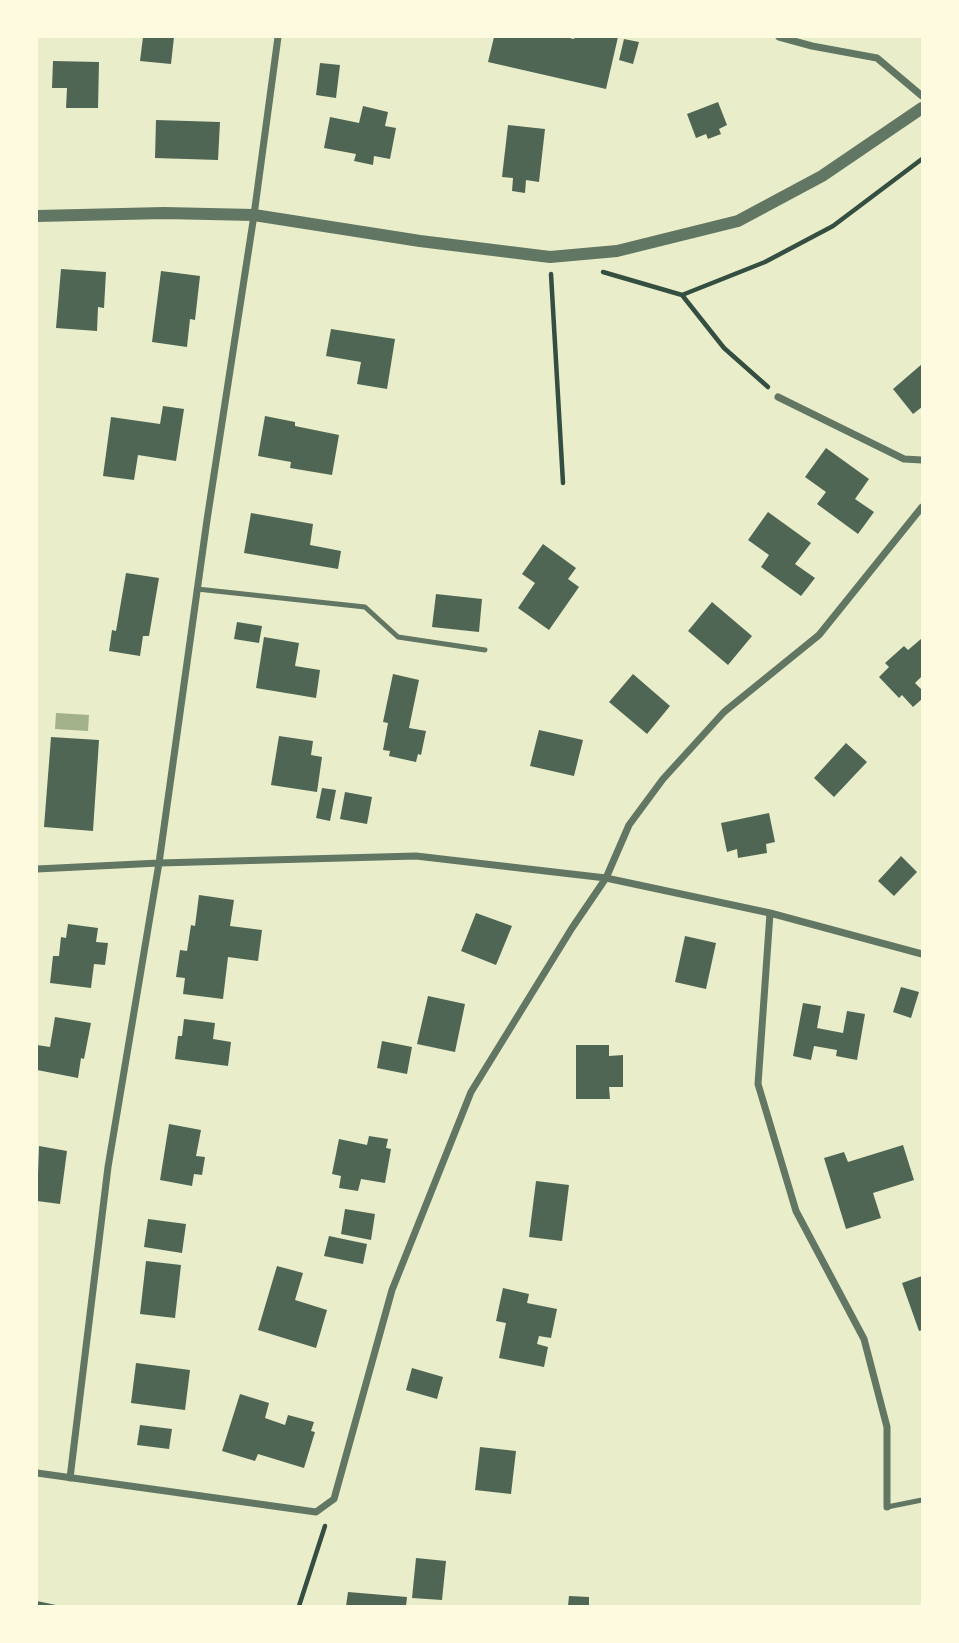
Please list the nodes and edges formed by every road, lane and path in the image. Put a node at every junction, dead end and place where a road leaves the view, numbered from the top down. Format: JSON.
{"nodes":[{"id":1,"x":278,"y":37,"type":"edge"},
{"id":2,"x":779,"y":37,"type":"edge"},
{"id":3,"x":922,"y":96,"type":"edge"},
{"id":4,"x":922,"y":108,"type":"edge"},
{"id":5,"x":922,"y":159,"type":"edge"},
{"id":6,"x":254,"y":215,"type":"junction"},
{"id":7,"x":37,"y":216,"type":"edge"},
{"id":8,"x":550,"y":257,"type":"junction"},
{"id":9,"x":602,"y":272,"type":"dead end"},
{"id":10,"x":682,"y":295,"type":"junction"},
{"id":11,"x":779,"y":397,"type":"joint"},
{"id":12,"x":922,"y":460,"type":"edge"},
{"id":13,"x":563,"y":483,"type":"dead end"},
{"id":14,"x":922,"y":507,"type":"edge"},
{"id":15,"x":197,"y":589,"type":"junction"},
{"id":16,"x":485,"y":650,"type":"dead end"},
{"id":17,"x":159,"y":863,"type":"junction"},
{"id":18,"x":37,"y":869,"type":"edge"},
{"id":19,"x":606,"y":878,"type":"junction"},
{"id":20,"x":770,"y":913,"type":"junction"},
{"id":21,"x":922,"y":954,"type":"edge"},
{"id":22,"x":37,"y":1473,"type":"edge"},
{"id":23,"x":70,"y":1479,"type":"junction"},
{"id":24,"x":334,"y":1499,"type":"junction"},
{"id":25,"x":922,"y":1500,"type":"edge"},
{"id":26,"x":887,"y":1507,"type":"joint"},
{"id":27,"x":299,"y":1606,"type":"edge"}],
"edges":[{"from":1,"to":6,"type":"street"},
{"from":2,"to":3,"type":"street"},
{"from":4,"to":8,"type":"street"},
{"from":5,"to":10,"type":"path"},
{"from":6,"to":7,"type":"street"},
{"from":6,"to":8,"type":"street"},
{"from":6,"to":15,"type":"street"},
{"from":8,"to":13,"type":"path"},
{"from":9,"to":10,"type":"path"},
{"from":10,"to":11,"type":"path"},
{"from":11,"to":12,"type":"street"},
{"from":14,"to":19,"type":"street"},
{"from":15,"to":16,"type":"lane"},
{"from":15,"to":17,"type":"street"},
{"from":17,"to":18,"type":"street"},
{"from":17,"to":19,"type":"street"},
{"from":17,"to":23,"type":"street"},
{"from":19,"to":20,"type":"street"},
{"from":19,"to":24,"type":"street"},
{"from":20,"to":21,"type":"street"},
{"from":20,"to":26,"type":"street"},
{"from":22,"to":23,"type":"street"},
{"from":23,"to":24,"type":"street"},
{"from":24,"to":27,"type":"path"},
{"from":25,"to":26,"type":"lane"}]}
